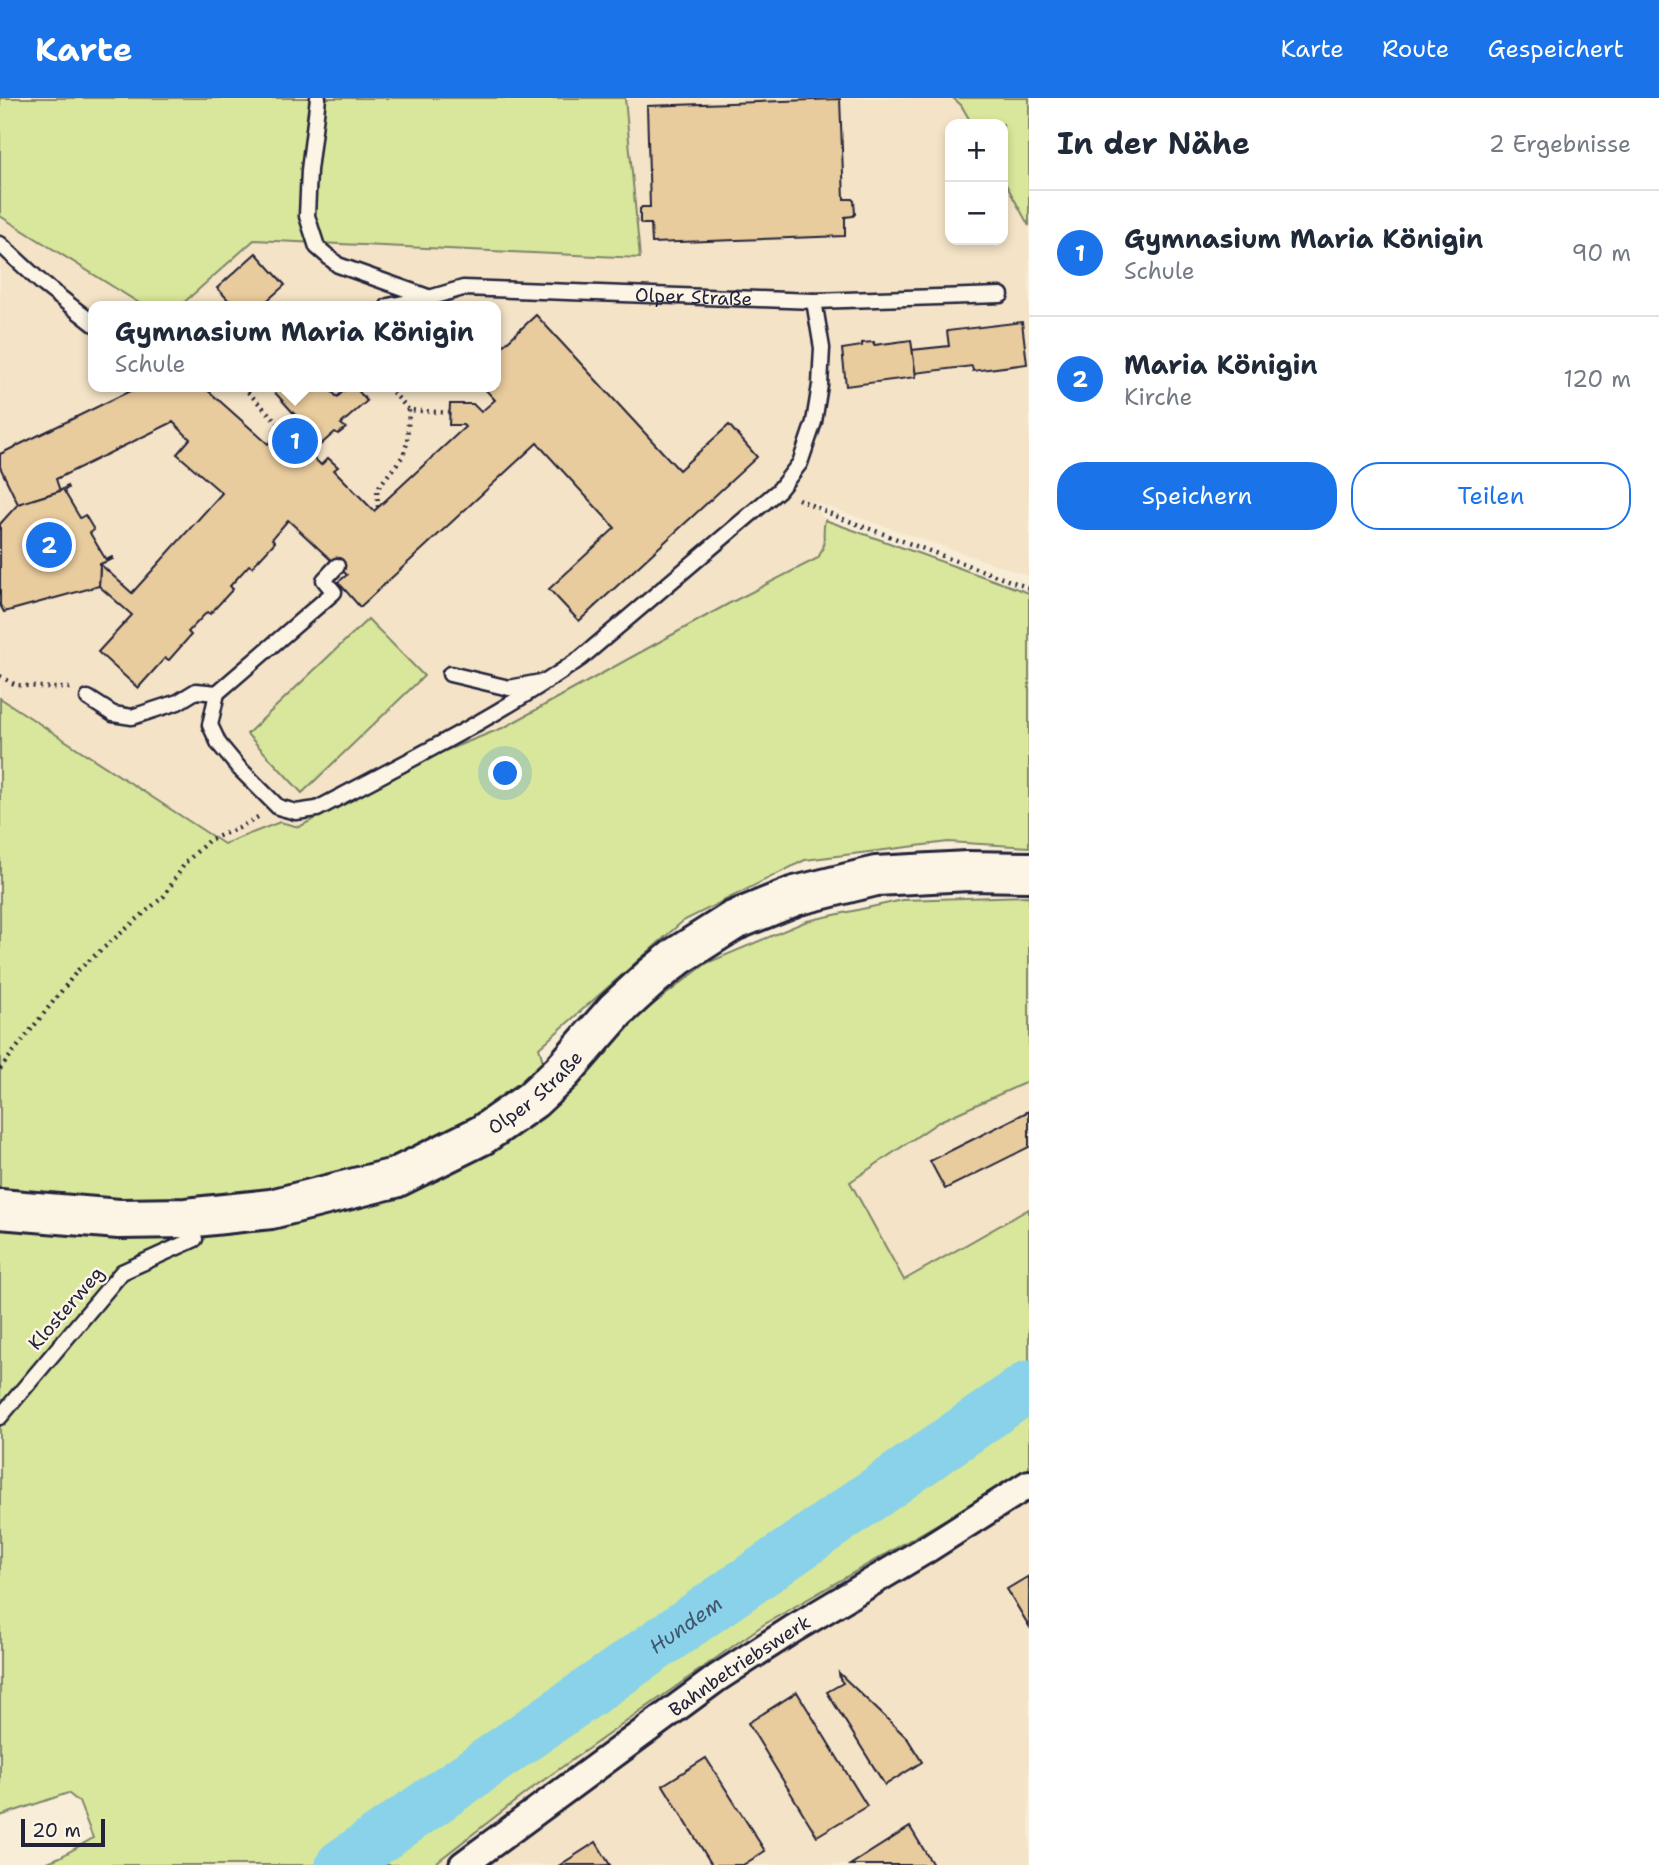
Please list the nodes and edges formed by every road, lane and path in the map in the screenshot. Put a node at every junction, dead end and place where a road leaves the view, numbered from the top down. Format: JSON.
{"nodes":[{"id":1,"x":318,"y":98,"type":"edge"},
{"id":2,"x":0,"y":244,"type":"edge"},
{"id":3,"x":1001,"y":295,"type":"dead end"},
{"id":4,"x":429,"y":298,"type":"junction"},
{"id":5,"x":415,"y":301,"type":"edge"},
{"id":6,"x":814,"y":301,"type":"junction"},
{"id":7,"x":88,"y":319,"type":"edge"},
{"id":8,"x":248,"y":392,"type":"edge"},
{"id":9,"x":393,"y":392,"type":"edge"},
{"id":10,"x":409,"y":410,"type":"junction"},
{"id":11,"x":450,"y":413,"type":"dead end"},
{"id":12,"x":279,"y":424,"type":"dead end"},
{"id":13,"x":779,"y":489,"type":"junction"},
{"id":14,"x":378,"y":507,"type":"dead end"},
{"id":15,"x":337,"y":566,"type":"dead end"},
{"id":16,"x":1029,"y":588,"type":"edge"},
{"id":17,"x":450,"y":674,"type":"dead end"},
{"id":18,"x":0,"y":676,"type":"edge"},
{"id":19,"x":549,"y":681,"type":"junction"},
{"id":20,"x":217,"y":693,"type":"junction"},
{"id":21,"x":88,"y":698,"type":"joint"},
{"id":22,"x":278,"y":807,"type":"junction"},
{"id":23,"x":1029,"y":872,"type":"edge"},
{"id":24,"x":0,"y":1069,"type":"edge"},
{"id":25,"x":0,"y":1209,"type":"edge"},
{"id":26,"x":186,"y":1218,"type":"junction"},
{"id":27,"x":0,"y":1417,"type":"edge"},
{"id":28,"x":1029,"y":1484,"type":"edge"},
{"id":29,"x":474,"y":1862,"type":"edge"}],
"edges":[{"from":1,"to":4,"type":"lane"},
{"from":2,"to":7,"type":"lane"},
{"from":3,"to":6,"type":"lane","name":"Olper Straße"},
{"from":4,"to":5,"type":"lane","name":"Olper Straße"},
{"from":4,"to":6,"type":"lane","name":"Olper Straße"},
{"from":6,"to":13,"type":"lane"},
{"from":8,"to":12,"type":"path"},
{"from":9,"to":10,"type":"path"},
{"from":10,"to":11,"type":"path"},
{"from":10,"to":14,"type":"path"},
{"from":13,"to":16,"type":"path"},
{"from":13,"to":19,"type":"lane"},
{"from":15,"to":20,"type":"lane"},
{"from":17,"to":19,"type":"lane"},
{"from":18,"to":21,"type":"path"},
{"from":19,"to":22,"type":"lane"},
{"from":20,"to":21,"type":"lane"},
{"from":20,"to":22,"type":"lane"},
{"from":22,"to":24,"type":"path"},
{"from":23,"to":26,"type":"main road","name":"Olper Straße"},
{"from":25,"to":26,"type":"main road","name":"Olper Straße"},
{"from":26,"to":27,"type":"lane","name":"Klosterweg"},
{"from":28,"to":29,"type":"street","name":"Bahnbetriebswerk"}]}
